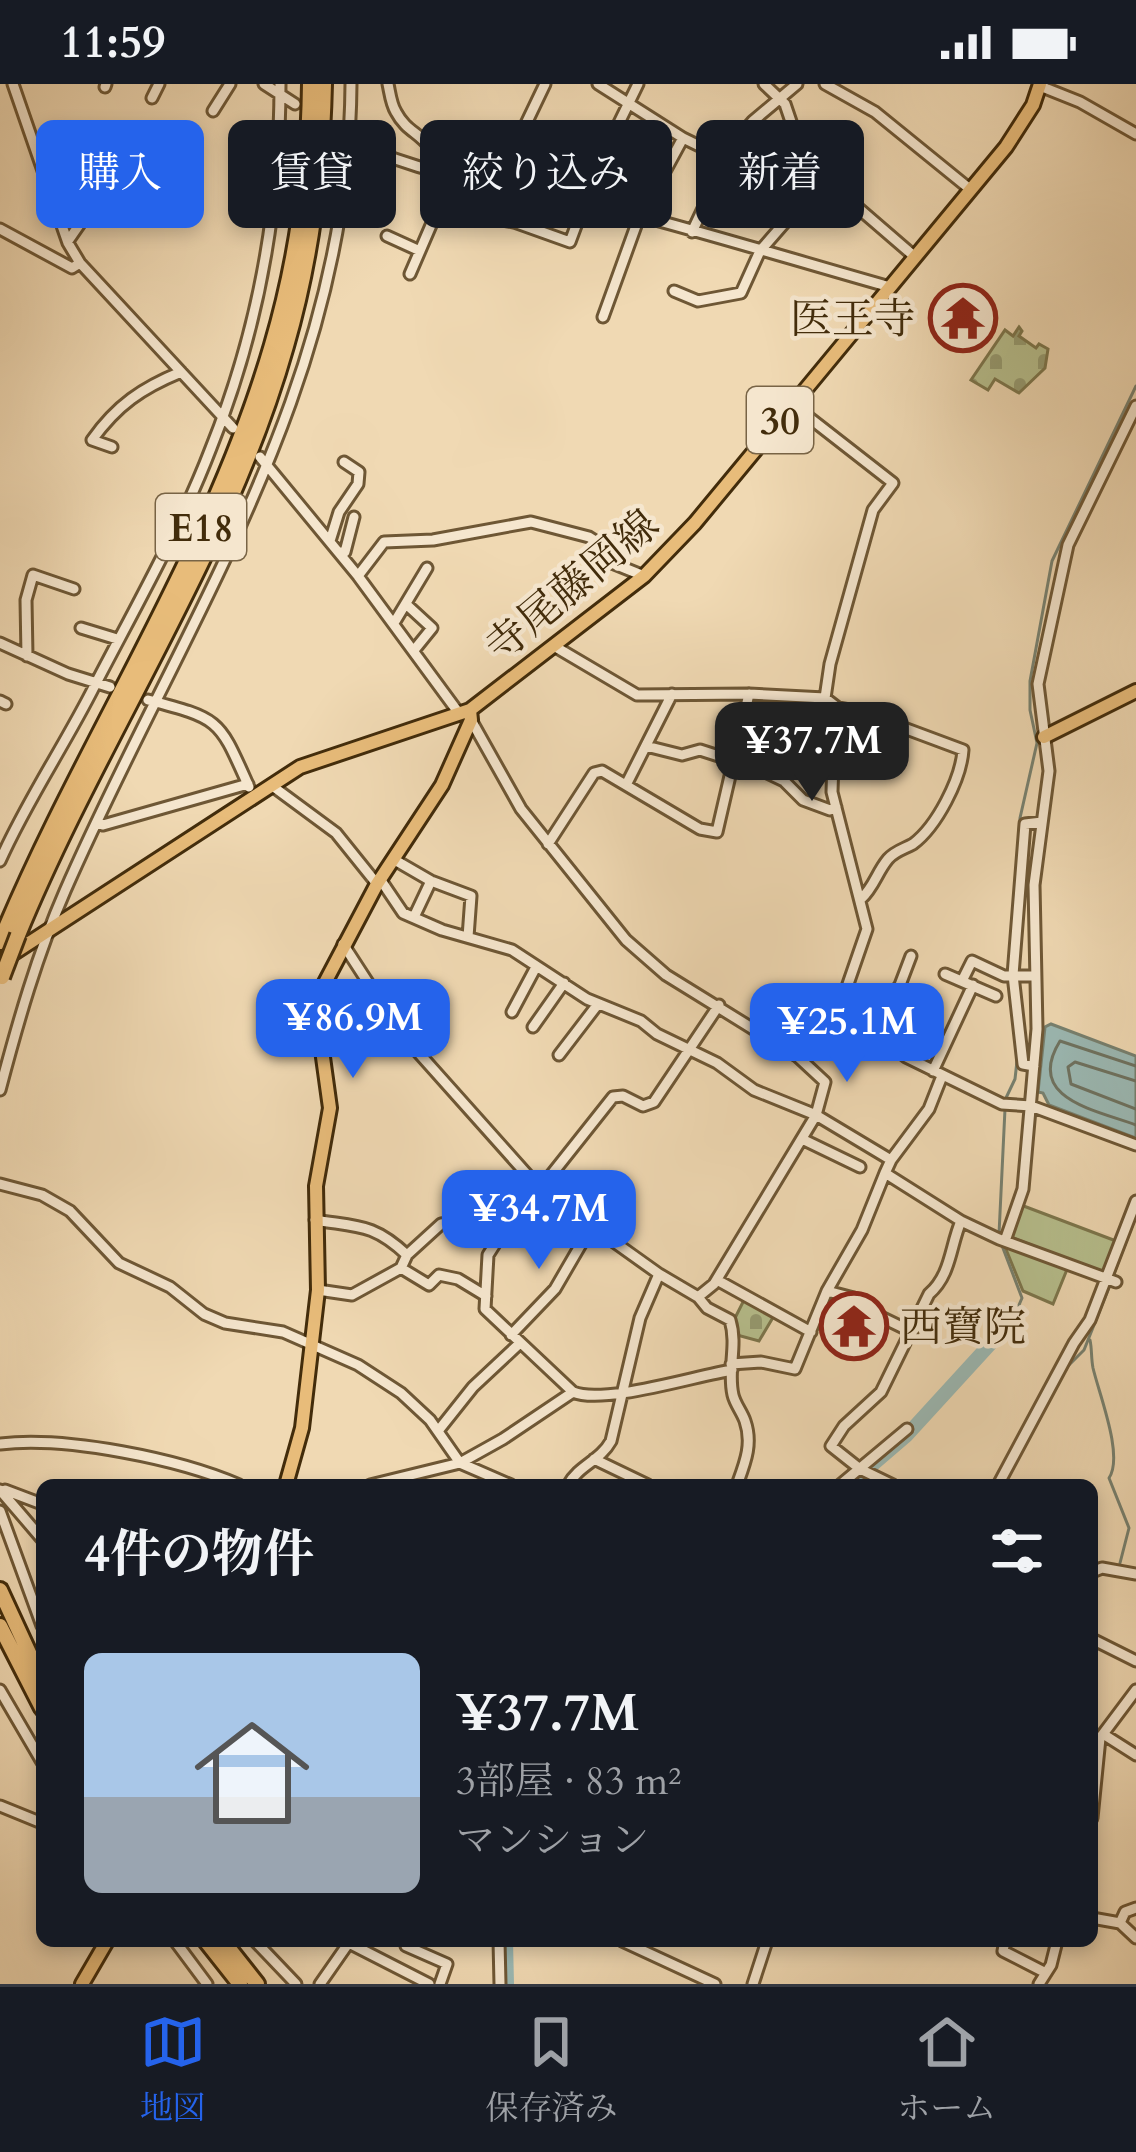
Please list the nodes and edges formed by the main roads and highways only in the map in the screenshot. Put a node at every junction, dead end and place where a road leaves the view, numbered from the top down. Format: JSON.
{"nodes":[{"id":1,"x":310,"y":84,"type":"edge"},
{"id":2,"x":323,"y":84,"type":"edge"},
{"id":3,"x":1040,"y":85,"type":"edge"},
{"id":4,"x":1136,"y":691,"type":"edge"},
{"id":5,"x":466,"y":714,"type":"junction"},
{"id":6,"x":1044,"y":737,"type":"road end"},
{"id":7,"x":0,"y":942,"type":"edge"},
{"id":8,"x":0,"y":962,"type":"edge"},
{"id":9,"x":1,"y":979,"type":"edge"},
{"id":10,"x":288,"y":1479,"type":"edge"},
{"id":11,"x":0,"y":1588,"type":"edge"},
{"id":12,"x":0,"y":1626,"type":"edge"},
{"id":13,"x":36,"y":1669,"type":"edge"},
{"id":14,"x":36,"y":1696,"type":"edge"},
{"id":15,"x":104,"y":1947,"type":"edge"},
{"id":16,"x":211,"y":1947,"type":"edge"},
{"id":17,"x":228,"y":1947,"type":"edge"},
{"id":18,"x":82,"y":1984,"type":"edge"},
{"id":19,"x":240,"y":1984,"type":"edge"},
{"id":20,"x":257,"y":1984,"type":"edge"}],
"edges":[{"from":1,"to":7,"type":"highway","number":"E18"},
{"from":2,"to":9,"type":"highway","number":"E18","bridge":true},
{"from":3,"to":5,"type":"main road","name":"寺尾藤岡線","number":"30"},
{"from":4,"to":6,"type":"main road"},
{"from":5,"to":8,"type":"main road","name":"寺尾藤岡線","number":"30"},
{"from":5,"to":10,"type":"main road"},
{"from":11,"to":13,"type":"highway"},
{"from":12,"to":14,"type":"highway"},
{"from":15,"to":18,"type":"main road"},
{"from":16,"to":19,"type":"highway"},
{"from":17,"to":20,"type":"highway"}]}
